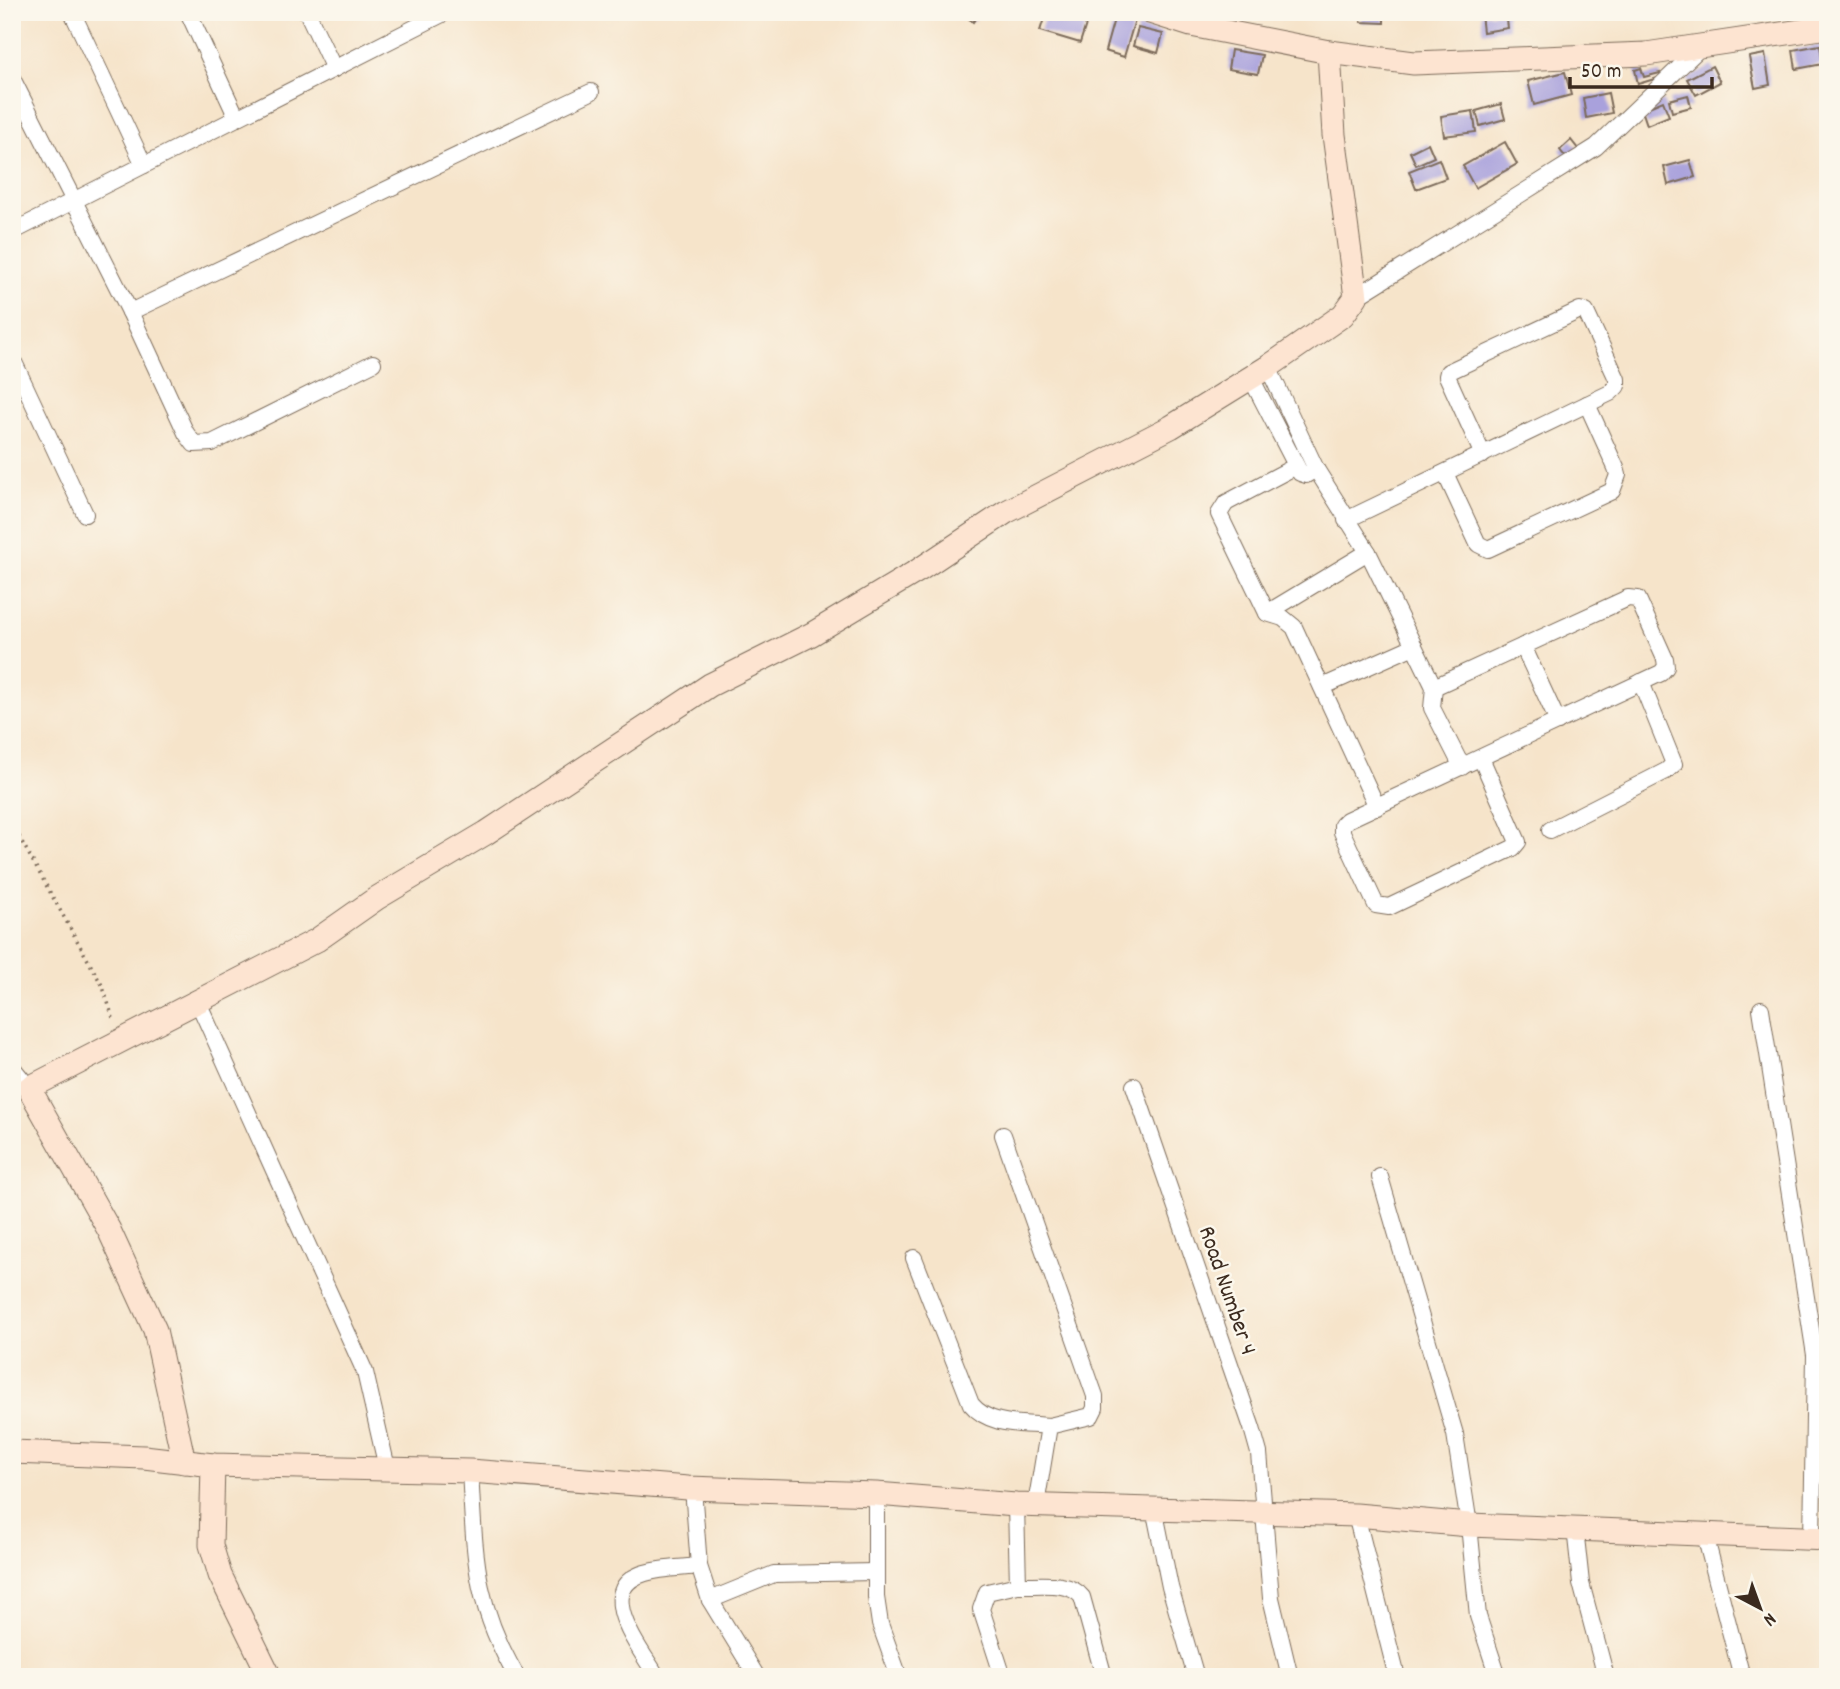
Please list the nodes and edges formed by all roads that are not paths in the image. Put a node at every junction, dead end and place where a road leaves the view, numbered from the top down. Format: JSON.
{"nodes":[{"id":1,"x":72,"y":12,"type":"edge"},
{"id":2,"x":188,"y":12,"type":"edge"},
{"id":3,"x":307,"y":12,"type":"edge"},
{"id":4,"x":446,"y":12,"type":"edge"},
{"id":5,"x":1150,"y":12,"type":"edge"},
{"id":6,"x":1828,"y":27,"type":"edge"},
{"id":7,"x":1703,"y":46,"type":"junction"},
{"id":8,"x":1329,"y":52,"type":"junction"},
{"id":9,"x":334,"y":69,"type":"junction"},
{"id":10,"x":12,"y":78,"type":"edge"},
{"id":11,"x":591,"y":92,"type":"dead end"},
{"id":12,"x":237,"y":118,"type":"junction"},
{"id":13,"x":144,"y":165,"type":"junction"},
{"id":14,"x":75,"y":200,"type":"junction"},
{"id":15,"x":12,"y":232,"type":"edge"},
{"id":16,"x":1356,"y":297,"type":"junction"},
{"id":17,"x":130,"y":312,"type":"junction"},
{"id":18,"x":12,"y":358,"type":"edge"},
{"id":19,"x":373,"y":363,"type":"dead end"},
{"id":20,"x":1259,"y":373,"type":"junction"},
{"id":21,"x":1587,"y":404,"type":"junction"},
{"id":22,"x":1483,"y":455,"type":"junction"},
{"id":23,"x":1296,"y":466,"type":"junction"},
{"id":24,"x":1316,"y":469,"type":"junction"},
{"id":25,"x":1445,"y":473,"type":"junction"},
{"id":26,"x":85,"y":514,"type":"dead end"},
{"id":27,"x":1346,"y":520,"type":"junction"},
{"id":28,"x":1368,"y":552,"type":"junction"},
{"id":29,"x":1267,"y":612,"type":"junction"},
{"id":30,"x":1414,"y":646,"type":"junction"},
{"id":31,"x":1523,"y":646,"type":"junction"},
{"id":32,"x":1642,"y":682,"type":"junction"},
{"id":33,"x":1322,"y":687,"type":"junction"},
{"id":34,"x":1434,"y":687,"type":"junction"},
{"id":35,"x":1558,"y":722,"type":"junction"},
{"id":36,"x":1481,"y":758,"type":"junction"},
{"id":37,"x":1462,"y":767,"type":"junction"},
{"id":38,"x":1377,"y":807,"type":"junction"},
{"id":39,"x":1550,"y":830,"type":"dead end"},
{"id":40,"x":198,"y":1002,"type":"junction"},
{"id":41,"x":1762,"y":1009,"type":"dead end"},
{"id":42,"x":12,"y":1067,"type":"edge"},
{"id":43,"x":1134,"y":1086,"type":"dead end"},
{"id":44,"x":29,"y":1088,"type":"junction"},
{"id":45,"x":1003,"y":1135,"type":"dead end"},
{"id":46,"x":1380,"y":1177,"type":"dead end"},
{"id":47,"x":914,"y":1258,"type":"dead end"},
{"id":48,"x":1821,"y":1354,"type":"edge"},
{"id":49,"x":1049,"y":1426,"type":"junction"},
{"id":50,"x":12,"y":1452,"type":"edge"},
{"id":51,"x":184,"y":1462,"type":"junction"},
{"id":52,"x":213,"y":1465,"type":"junction"},
{"id":53,"x":387,"y":1468,"type":"junction"},
{"id":54,"x":470,"y":1471,"type":"junction"},
{"id":55,"x":693,"y":1488,"type":"junction"},
{"id":56,"x":876,"y":1494,"type":"junction"},
{"id":57,"x":1026,"y":1505,"type":"junction"},
{"id":58,"x":1154,"y":1508,"type":"junction"},
{"id":59,"x":1264,"y":1513,"type":"junction"},
{"id":60,"x":1356,"y":1515,"type":"junction"},
{"id":61,"x":1469,"y":1525,"type":"junction"},
{"id":62,"x":1575,"y":1528,"type":"junction"},
{"id":63,"x":1705,"y":1535,"type":"junction"},
{"id":64,"x":1820,"y":1539,"type":"edge"},
{"id":65,"x":699,"y":1566,"type":"junction"},
{"id":66,"x":874,"y":1572,"type":"junction"},
{"id":67,"x":1018,"y":1585,"type":"junction"},
{"id":68,"x":710,"y":1600,"type":"junction"},
{"id":69,"x":270,"y":1677,"type":"edge"},
{"id":70,"x":517,"y":1677,"type":"edge"},
{"id":71,"x":657,"y":1677,"type":"edge"},
{"id":72,"x":757,"y":1677,"type":"edge"},
{"id":73,"x":898,"y":1677,"type":"edge"},
{"id":74,"x":1003,"y":1677,"type":"edge"},
{"id":75,"x":1104,"y":1677,"type":"edge"},
{"id":76,"x":1196,"y":1677,"type":"edge"},
{"id":77,"x":1290,"y":1677,"type":"edge"},
{"id":78,"x":1397,"y":1677,"type":"edge"},
{"id":79,"x":1498,"y":1677,"type":"edge"},
{"id":80,"x":1606,"y":1677,"type":"edge"},
{"id":81,"x":1742,"y":1677,"type":"edge"}],
"edges":[{"from":1,"to":13,"type":"street"},
{"from":2,"to":12,"type":"street"},
{"from":3,"to":9,"type":"street"},
{"from":4,"to":9,"type":"street"},
{"from":5,"to":8,"type":"main road"},
{"from":6,"to":7,"type":"main road"},
{"from":7,"to":8,"type":"main road"},
{"from":7,"to":16,"type":"street"},
{"from":8,"to":16,"type":"main road"},
{"from":9,"to":12,"type":"street"},
{"from":10,"to":14,"type":"street"},
{"from":11,"to":17,"type":"street"},
{"from":12,"to":13,"type":"street"},
{"from":13,"to":14,"type":"street"},
{"from":14,"to":15,"type":"street"},
{"from":14,"to":17,"type":"street"},
{"from":16,"to":20,"type":"main road"},
{"from":17,"to":19,"type":"street"},
{"from":18,"to":26,"type":"street"},
{"from":20,"to":23,"type":"street"},
{"from":20,"to":24,"type":"street"},
{"from":20,"to":40,"type":"main road"},
{"from":21,"to":22,"type":"street"},
{"from":21,"to":22,"type":"street"},
{"from":21,"to":25,"type":"street"},
{"from":22,"to":25,"type":"street"},
{"from":23,"to":24,"type":"street"},
{"from":23,"to":29,"type":"street"},
{"from":24,"to":27,"type":"street"},
{"from":25,"to":27,"type":"street"},
{"from":27,"to":28,"type":"street"},
{"from":28,"to":29,"type":"street"},
{"from":28,"to":30,"type":"street"},
{"from":29,"to":33,"type":"street"},
{"from":30,"to":33,"type":"street"},
{"from":30,"to":34,"type":"street"},
{"from":31,"to":32,"type":"street"},
{"from":31,"to":34,"type":"street"},
{"from":31,"to":35,"type":"street"},
{"from":32,"to":35,"type":"street"},
{"from":32,"to":39,"type":"street"},
{"from":33,"to":38,"type":"street"},
{"from":34,"to":37,"type":"street"},
{"from":35,"to":36,"type":"street"},
{"from":36,"to":37,"type":"street"},
{"from":36,"to":38,"type":"street"},
{"from":37,"to":38,"type":"street"},
{"from":40,"to":44,"type":"main road"},
{"from":40,"to":53,"type":"street"},
{"from":41,"to":48,"type":"street"},
{"from":42,"to":44,"type":"street"},
{"from":43,"to":59,"type":"street","name":"Road Number 4"},
{"from":44,"to":51,"type":"main road"},
{"from":45,"to":49,"type":"street"},
{"from":46,"to":61,"type":"street"},
{"from":47,"to":49,"type":"street"},
{"from":48,"to":64,"type":"street"},
{"from":49,"to":57,"type":"street"},
{"from":50,"to":51,"type":"main road"},
{"from":51,"to":52,"type":"main road"},
{"from":52,"to":53,"type":"main road"},
{"from":52,"to":69,"type":"main road"},
{"from":53,"to":54,"type":"main road"},
{"from":54,"to":55,"type":"main road"},
{"from":54,"to":70,"type":"street"},
{"from":55,"to":56,"type":"main road"},
{"from":55,"to":65,"type":"street"},
{"from":56,"to":57,"type":"main road"},
{"from":56,"to":66,"type":"street"},
{"from":57,"to":58,"type":"main road"},
{"from":57,"to":67,"type":"street"},
{"from":58,"to":59,"type":"main road"},
{"from":58,"to":76,"type":"street"},
{"from":59,"to":60,"type":"main road"},
{"from":59,"to":77,"type":"street","name":"Road Number 4"},
{"from":60,"to":61,"type":"main road"},
{"from":60,"to":78,"type":"street"},
{"from":61,"to":62,"type":"main road"},
{"from":61,"to":79,"type":"street"},
{"from":62,"to":63,"type":"main road"},
{"from":62,"to":80,"type":"street"},
{"from":63,"to":64,"type":"main road"},
{"from":63,"to":81,"type":"street"},
{"from":65,"to":68,"type":"street"},
{"from":65,"to":71,"type":"street"},
{"from":66,"to":68,"type":"street"},
{"from":66,"to":73,"type":"street"},
{"from":67,"to":74,"type":"street"},
{"from":67,"to":75,"type":"street"},
{"from":68,"to":72,"type":"street"}]}
